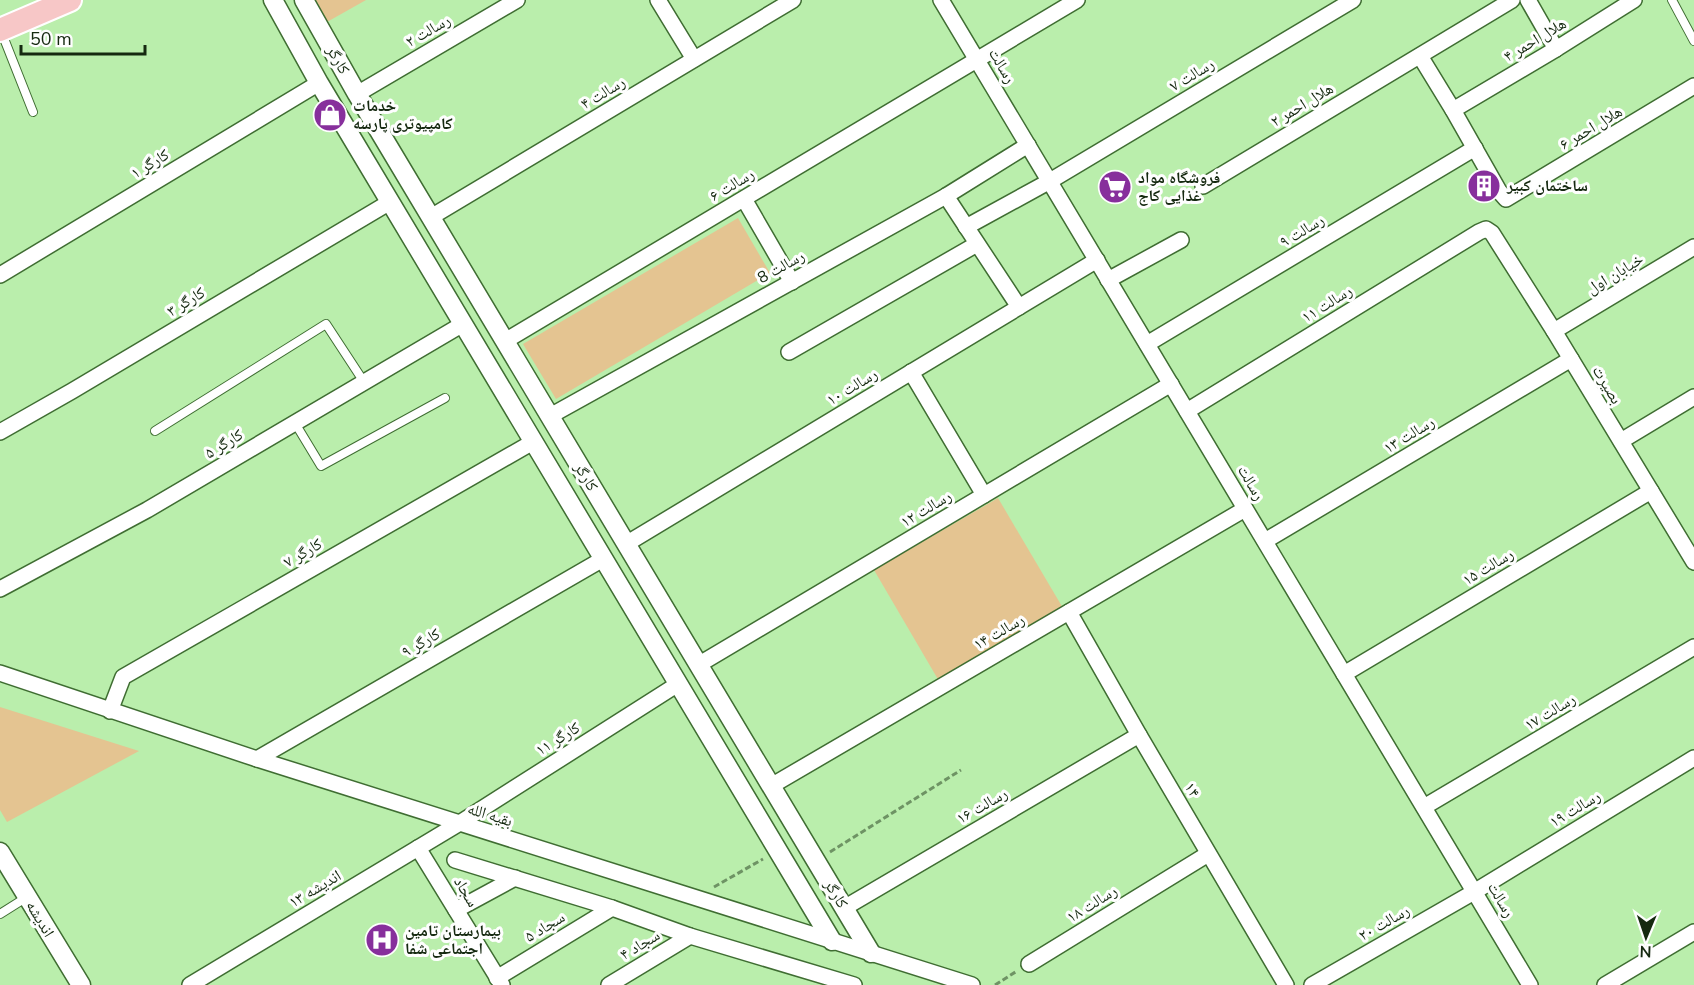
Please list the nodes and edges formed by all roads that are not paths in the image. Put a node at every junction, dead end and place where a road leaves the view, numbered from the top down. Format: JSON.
{"nodes":[{"id":1,"x":70,"y":0,"type":"edge"},
{"id":2,"x":273,"y":0,"type":"edge"},
{"id":3,"x":304,"y":0,"type":"edge"},
{"id":4,"x":517,"y":0,"type":"edge"},
{"id":5,"x":658,"y":0,"type":"edge"},
{"id":6,"x":793,"y":0,"type":"edge"},
{"id":7,"x":941,"y":0,"type":"edge"},
{"id":8,"x":1077,"y":0,"type":"edge"},
{"id":9,"x":1353,"y":0,"type":"edge"},
{"id":10,"x":1512,"y":0,"type":"edge"},
{"id":11,"x":1528,"y":0,"type":"edge"},
{"id":12,"x":1634,"y":0,"type":"edge"},
{"id":13,"x":1672,"y":0,"type":"edge"},
{"id":14,"x":1333,"y":5,"type":"edge"},
{"id":15,"x":0,"y":30,"type":"edge"},
{"id":16,"x":1694,"y":41,"type":"edge"},
{"id":17,"x":1556,"y":49,"type":"junction"},
{"id":18,"x":1420,"y":56,"type":"junction"},
{"id":19,"x":694,"y":59,"type":"junction"},
{"id":20,"x":978,"y":60,"type":"junction"},
{"id":21,"x":319,"y":83,"type":"junction"},
{"id":22,"x":1694,"y":86,"type":"edge"},
{"id":23,"x":357,"y":94,"type":"junction"},
{"id":24,"x":1453,"y":110,"type":"junction"},
{"id":25,"x":33,"y":112,"type":"dead end"},
{"id":26,"x":1028,"y":145,"type":"junction"},
{"id":27,"x":1475,"y":148,"type":"junction"},
{"id":28,"x":1050,"y":181,"type":"junction"},
{"id":29,"x":1203,"y":186,"type":"dead end"},
{"id":30,"x":946,"y":196,"type":"junction"},
{"id":31,"x":744,"y":199,"type":"junction"},
{"id":32,"x":390,"y":202,"type":"junction"},
{"id":33,"x":431,"y":217,"type":"junction"},
{"id":34,"x":966,"y":227,"type":"junction"},
{"id":35,"x":1486,"y":229,"type":"joint"},
{"id":36,"x":1181,"y":240,"type":"dead end"},
{"id":37,"x":977,"y":244,"type":"junction"},
{"id":38,"x":1694,"y":247,"type":"edge"},
{"id":39,"x":457,"y":260,"type":"junction"},
{"id":40,"x":1097,"y":260,"type":"junction"},
{"id":41,"x":433,"y":274,"type":"junction"},
{"id":42,"x":0,"y":275,"type":"edge"},
{"id":43,"x":1108,"y":279,"type":"junction"},
{"id":44,"x":792,"y":282,"type":"junction"},
{"id":45,"x":1019,"y":307,"type":"junction"},
{"id":46,"x":463,"y":324,"type":"junction"},
{"id":47,"x":1554,"y":331,"type":"junction"},
{"id":48,"x":505,"y":340,"type":"junction"},
{"id":49,"x":1147,"y":344,"type":"junction"},
{"id":50,"x":789,"y":352,"type":"dead end"},
{"id":51,"x":1571,"y":359,"type":"junction"},
{"id":52,"x":912,"y":372,"type":"junction"},
{"id":53,"x":364,"y":382,"type":"junction"},
{"id":54,"x":1171,"y":384,"type":"junction"},
{"id":55,"x":1694,"y":397,"type":"edge"},
{"id":56,"x":445,"y":398,"type":"dead end"},
{"id":57,"x":1187,"y":411,"type":"junction"},
{"id":58,"x":550,"y":416,"type":"junction"},
{"id":59,"x":294,"y":423,"type":"junction"},
{"id":60,"x":155,"y":431,"type":"dead end"},
{"id":61,"x":0,"y":432,"type":"edge"},
{"id":62,"x":533,"y":441,"type":"junction"},
{"id":63,"x":1621,"y":441,"type":"junction"},
{"id":64,"x":1651,"y":491,"type":"junction"},
{"id":65,"x":984,"y":495,"type":"junction"},
{"id":66,"x":1245,"y":508,"type":"junction"},
{"id":67,"x":1265,"y":541,"type":"junction"},
{"id":68,"x":626,"y":544,"type":"junction"},
{"id":69,"x":1689,"y":544,"type":"edge"},
{"id":70,"x":603,"y":559,"type":"junction"},
{"id":71,"x":1694,"y":562,"type":"edge"},
{"id":72,"x":0,"y":589,"type":"edge"},
{"id":73,"x":1068,"y":612,"type":"junction"},
{"id":74,"x":1694,"y":647,"type":"edge"},
{"id":75,"x":698,"y":665,"type":"junction"},
{"id":76,"x":0,"y":673,"type":"edge"},
{"id":77,"x":1344,"y":674,"type":"junction"},
{"id":78,"x":678,"y":684,"type":"junction"},
{"id":79,"x":110,"y":711,"type":"junction"},
{"id":80,"x":1139,"y":735,"type":"junction"},
{"id":81,"x":1694,"y":758,"type":"edge"},
{"id":82,"x":257,"y":759,"type":"junction"},
{"id":83,"x":771,"y":786,"type":"junction"},
{"id":84,"x":1424,"y":807,"type":"junction"},
{"id":85,"x":458,"y":824,"type":"junction"},
{"id":86,"x":418,"y":848,"type":"junction"},
{"id":87,"x":0,"y":852,"type":"edge"},
{"id":88,"x":1208,"y":854,"type":"junction"},
{"id":89,"x":455,"y":860,"type":"dead end"},
{"id":90,"x":515,"y":878,"type":"junction"},
{"id":91,"x":1474,"y":892,"type":"junction"},
{"id":92,"x":27,"y":897,"type":"junction"},
{"id":93,"x":612,"y":908,"type":"junction"},
{"id":94,"x":844,"y":908,"type":"junction"},
{"id":95,"x":456,"y":910,"type":"junction"},
{"id":96,"x":0,"y":914,"type":"edge"},
{"id":97,"x":1694,"y":932,"type":"edge"},
{"id":98,"x":690,"y":936,"type":"junction"},
{"id":99,"x":832,"y":941,"type":"junction"},
{"id":100,"x":871,"y":953,"type":"junction"},
{"id":101,"x":1029,"y":964,"type":"road end"},
{"id":102,"x":826,"y":976,"type":"junction"},
{"id":103,"x":500,"y":981,"type":"edge"},
{"id":104,"x":81,"y":985,"type":"edge"},
{"id":105,"x":190,"y":985,"type":"edge"},
{"id":106,"x":609,"y":985,"type":"edge"},
{"id":107,"x":812,"y":985,"type":"edge"},
{"id":108,"x":854,"y":985,"type":"edge"},
{"id":109,"x":972,"y":985,"type":"edge"},
{"id":110,"x":1286,"y":985,"type":"edge"},
{"id":111,"x":1312,"y":985,"type":"edge"},
{"id":112,"x":1530,"y":985,"type":"edge"},
{"id":113,"x":1605,"y":985,"type":"edge"}],
"edges":[{"from":1,"to":15,"type":"main road"},
{"from":2,"to":21,"type":"street","name":"کارگر"},
{"from":3,"to":23,"type":"street","name":"کارگر"},
{"from":4,"to":23,"type":"street","name":"رسالت ۲"},
{"from":5,"to":19,"type":"street"},
{"from":6,"to":19,"type":"street","name":"رسالت ۴"},
{"from":7,"to":20,"type":"street","name":"رسالت"},
{"from":8,"to":20,"type":"street","name":"رسالت ۶"},
{"from":9,"to":14,"type":"street","name":"رسالت ۷"},
{"from":10,"to":18,"type":"street","name":"هلال احمر ۲"},
{"from":11,"to":17,"type":"street"},
{"from":12,"to":17,"type":"street","name":"هلال احمر ۴"},
{"from":13,"to":16,"type":"lane"},
{"from":14,"to":28,"type":"street","name":"رسالت ۷"},
{"from":15,"to":25,"type":"lane"},
{"from":17,"to":24,"type":"street","name":"هلال احمر ۴"},
{"from":18,"to":24,"type":"street"},
{"from":18,"to":29,"type":"street","name":"هلال احمر ۲"},
{"from":19,"to":33,"type":"street","name":"رسالت ۴"},
{"from":20,"to":26,"type":"street","name":"رسالت"},
{"from":20,"to":31,"type":"street","name":"رسالت ۶"},
{"from":21,"to":32,"type":"street","name":"کارگر"},
{"from":21,"to":42,"type":"street","name":"کارگر ۱"},
{"from":22,"to":27,"type":"street","name":"هلال احمر ۶"},
{"from":23,"to":33,"type":"street","name":"کارگر"},
{"from":24,"to":27,"type":"street"},
{"from":26,"to":28,"type":"street","name":"رسالت"},
{"from":26,"to":30,"type":"street","name":"رسالت 8"},
{"from":27,"to":49,"type":"street","name":"رسالت ۹"},
{"from":28,"to":34,"type":"street","name":"رسالت ۷"},
{"from":28,"to":40,"type":"street","name":"رسالت"},
{"from":30,"to":34,"type":"street"},
{"from":30,"to":44,"type":"street","name":"رسالت 8"},
{"from":31,"to":44,"type":"street"},
{"from":31,"to":48,"type":"street","name":"رسالت ۶"},
{"from":32,"to":41,"type":"street","name":"کارگر"},
{"from":32,"to":61,"type":"street","name":"کارگر ۳"},
{"from":33,"to":39,"type":"street","name":"کارگر"},
{"from":34,"to":37,"type":"street"},
{"from":35,"to":47,"type":"street","name":"بصیرت"},
{"from":35,"to":57,"type":"street","name":"رسالت ۱۱"},
{"from":36,"to":43,"type":"street"},
{"from":37,"to":45,"type":"street"},
{"from":37,"to":50,"type":"street"},
{"from":38,"to":47,"type":"street","name":"خیابان اول"},
{"from":39,"to":41,"type":"street"},
{"from":39,"to":48,"type":"street","name":"کارگر"},
{"from":40,"to":43,"type":"street","name":"رسالت"},
{"from":40,"to":45,"type":"street","name":"رسالت ۱۰"},
{"from":41,"to":46,"type":"street","name":"کارگر"},
{"from":43,"to":49,"type":"street","name":"رسالت"},
{"from":44,"to":58,"type":"street","name":"رسالت 8"},
{"from":45,"to":52,"type":"street","name":"رسالت ۱۰"},
{"from":46,"to":53,"type":"street","name":"کارگر ۵"},
{"from":46,"to":62,"type":"street","name":"کارگر"},
{"from":47,"to":51,"type":"street","name":"بصیرت"},
{"from":48,"to":58,"type":"street","name":"کارگر"},
{"from":49,"to":54,"type":"street","name":"رسالت"},
{"from":51,"to":63,"type":"street","name":"بصیرت"},
{"from":51,"to":67,"type":"street","name":"رسالت ۱۳"},
{"from":52,"to":65,"type":"street"},
{"from":52,"to":68,"type":"street","name":"رسالت ۱۰"},
{"from":53,"to":59,"type":"street","name":"کارگر ۵"},
{"from":53,"to":60,"type":"lane"},
{"from":54,"to":57,"type":"street","name":"رسالت"},
{"from":54,"to":65,"type":"street","name":"رسالت ۱۲"},
{"from":55,"to":63,"type":"street"},
{"from":56,"to":59,"type":"lane"},
{"from":57,"to":66,"type":"street","name":"رسالت"},
{"from":58,"to":68,"type":"street","name":"کارگر"},
{"from":59,"to":72,"type":"street","name":"کارگر ۵"},
{"from":62,"to":70,"type":"street","name":"کارگر"},
{"from":62,"to":79,"type":"street","name":"کارگر ۷"},
{"from":63,"to":64,"type":"street","name":"بصیرت"},
{"from":64,"to":69,"type":"street","name":"بصیرت"},
{"from":64,"to":77,"type":"street","name":"رسالت ۱۵"},
{"from":65,"to":75,"type":"street","name":"رسالت ۱۲"},
{"from":66,"to":67,"type":"street","name":"رسالت"},
{"from":66,"to":73,"type":"street","name":"رسالت ۱۴"},
{"from":67,"to":77,"type":"street","name":"رسالت"},
{"from":68,"to":75,"type":"street","name":"کارگر"},
{"from":69,"to":71,"type":"street","name":"بصیرت"},
{"from":70,"to":78,"type":"street","name":"کارگر"},
{"from":70,"to":82,"type":"street","name":"کارگر ۹"},
{"from":73,"to":80,"type":"street","name":"۱۴"},
{"from":73,"to":83,"type":"street","name":"رسالت ۱۴"},
{"from":74,"to":84,"type":"street","name":"رسالت ۱۷"},
{"from":75,"to":83,"type":"street","name":"کارگر"},
{"from":76,"to":79,"type":"street","name":"بقیه الله"},
{"from":77,"to":84,"type":"street","name":"رسالت"},
{"from":78,"to":85,"type":"street","name":"کارگر ۱۱"},
{"from":78,"to":99,"type":"street","name":"کارگر"},
{"from":79,"to":82,"type":"street","name":"بقیه الله"},
{"from":80,"to":88,"type":"street","name":"۱۴"},
{"from":80,"to":94,"type":"street","name":"رسالت ۱۶"},
{"from":81,"to":91,"type":"street","name":"رسالت ۱۹"},
{"from":82,"to":85,"type":"street","name":"بقیه الله"},
{"from":83,"to":94,"type":"street","name":"کارگر"},
{"from":84,"to":91,"type":"street","name":"رسالت"},
{"from":85,"to":86,"type":"street","name":"اندیشه ۱۳"},
{"from":85,"to":99,"type":"street","name":"بقیه الله"},
{"from":86,"to":95,"type":"street","name":"سجاد"},
{"from":86,"to":105,"type":"street","name":"اندیشه ۱۳"},
{"from":87,"to":92,"type":"street","name":"اندیشه"},
{"from":88,"to":101,"type":"street","name":"رسالت ۱۸"},
{"from":88,"to":110,"type":"street","name":"۱۴"},
{"from":89,"to":90,"type":"street"},
{"from":90,"to":93,"type":"street"},
{"from":90,"to":95,"type":"street"},
{"from":91,"to":111,"type":"street","name":"رسالت ۲۰"},
{"from":91,"to":112,"type":"street","name":"رسالت"},
{"from":92,"to":96,"type":"lane"},
{"from":92,"to":104,"type":"street","name":"اندیشه"},
{"from":93,"to":98,"type":"street"},
{"from":93,"to":103,"type":"street","name":"سجاد ۵"},
{"from":94,"to":100,"type":"street","name":"کارگر"},
{"from":95,"to":103,"type":"street","name":"سجاد"},
{"from":97,"to":113,"type":"street"},
{"from":98,"to":102,"type":"street"},
{"from":98,"to":106,"type":"street","name":"سجاد ۴"},
{"from":99,"to":100,"type":"street","name":"بقیه الله"},
{"from":100,"to":109,"type":"street","name":"بقیه الله"},
{"from":102,"to":107,"type":"street"},
{"from":102,"to":108,"type":"street"}]}
